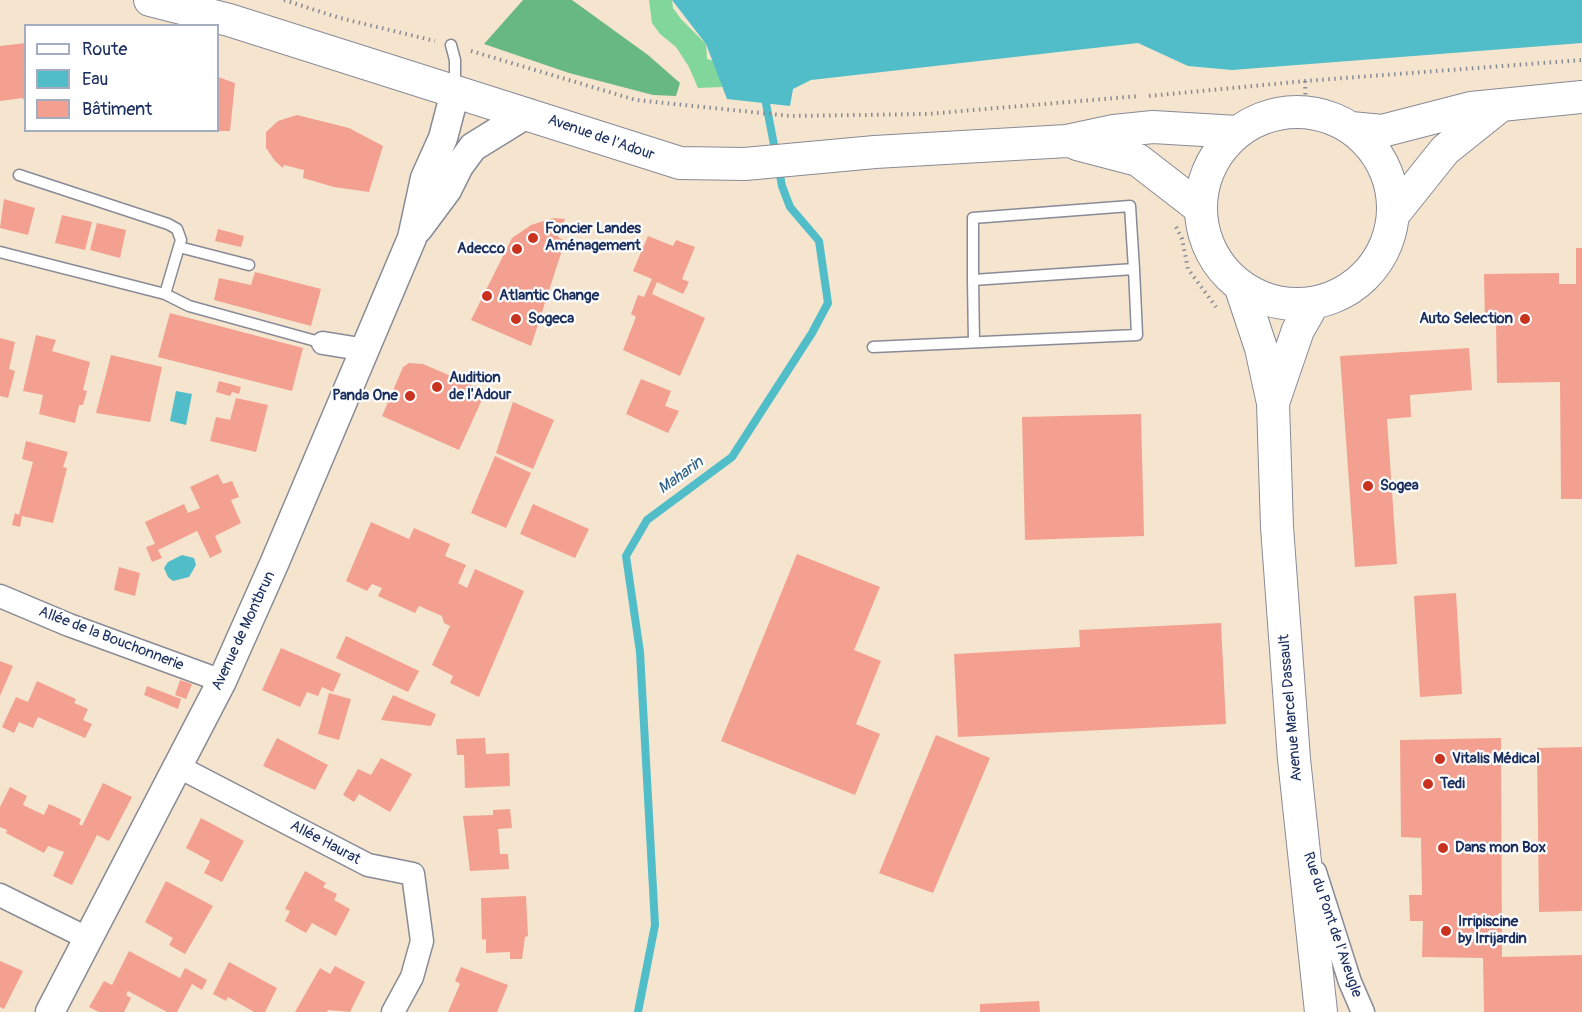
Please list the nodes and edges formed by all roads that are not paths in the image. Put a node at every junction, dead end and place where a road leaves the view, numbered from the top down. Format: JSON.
{"nodes":[{"id":1,"x":150,"y":0,"type":"edge"},
{"id":2,"x":451,"y":45,"type":"road end"},
{"id":3,"x":455,"y":92,"type":"junction"},
{"id":4,"x":1582,"y":97,"type":"edge"},
{"id":5,"x":1503,"y":104,"type":"junction"},
{"id":6,"x":528,"y":113,"type":"junction"},
{"id":7,"x":1351,"y":128,"type":"junction"},
{"id":8,"x":1238,"y":132,"type":"junction"},
{"id":9,"x":1067,"y":141,"type":"junction"},
{"id":10,"x":453,"y":146,"type":"dead end"},
{"id":11,"x":19,"y":175,"type":"dead end"},
{"id":12,"x":436,"y":185,"type":"dead end"},
{"id":13,"x":1186,"y":214,"type":"junction"},
{"id":14,"x":1393,"y":215,"type":"junction"},
{"id":15,"x":412,"y":238,"type":"junction"},
{"id":16,"x":179,"y":247,"type":"junction"},
{"id":17,"x":0,"y":252,"type":"edge"},
{"id":18,"x":249,"y":265,"type":"dead end"},
{"id":19,"x":1134,"y":270,"type":"junction"},
{"id":20,"x":973,"y":280,"type":"junction"},
{"id":21,"x":1241,"y":288,"type":"junction"},
{"id":22,"x":165,"y":294,"type":"junction"},
{"id":23,"x":1313,"y":304,"type":"junction"},
{"id":24,"x":323,"y":342,"type":"joint"},
{"id":25,"x":974,"y":342,"type":"junction"},
{"id":26,"x":873,"y":347,"type":"dead end"},
{"id":27,"x":366,"y":350,"type":"junction"},
{"id":28,"x":1273,"y":403,"type":"junction"},
{"id":29,"x":0,"y":596,"type":"edge"},
{"id":30,"x":222,"y":681,"type":"junction"},
{"id":31,"x":177,"y":766,"type":"junction"},
{"id":32,"x":1302,"y":837,"type":"junction"},
{"id":33,"x":0,"y":895,"type":"edge"},
{"id":34,"x":89,"y":939,"type":"junction"},
{"id":35,"x":50,"y":1012,"type":"edge"},
{"id":36,"x":393,"y":1012,"type":"edge"},
{"id":37,"x":1321,"y":1012,"type":"edge"},
{"id":38,"x":1363,"y":1012,"type":"edge"}],
"edges":[{"from":1,"to":3,"type":"main road","name":"Avenue de l'Adour"},
{"from":2,"to":3,"type":"lane"},
{"from":3,"to":6,"type":"main road","name":"Avenue de l'Adour"},
{"from":3,"to":10,"type":"lane"},
{"from":3,"to":15,"type":"street","name":"Avenue de Montbrun"},
{"from":4,"to":5,"type":"main road"},
{"from":5,"to":7,"type":"main road"},
{"from":5,"to":14,"type":"main road"},
{"from":6,"to":9,"type":"main road","name":"Avenue de l'Adour"},
{"from":6,"to":15,"type":"street"},
{"from":7,"to":8,"type":"main road"},
{"from":7,"to":14,"type":"main road"},
{"from":8,"to":9,"type":"main road","name":"Avenue de l'Adour"},
{"from":8,"to":13,"type":"main road"},
{"from":9,"to":13,"type":"main road","name":"Avenue de l'Adour"},
{"from":11,"to":16,"type":"lane"},
{"from":12,"to":15,"type":"lane","name":"Avenue de Montbrun"},
{"from":13,"to":21,"type":"main road"},
{"from":14,"to":23,"type":"main road"},
{"from":15,"to":27,"type":"street","name":"Avenue de Montbrun"},
{"from":16,"to":18,"type":"lane"},
{"from":16,"to":22,"type":"lane"},
{"from":17,"to":22,"type":"lane"},
{"from":19,"to":20,"type":"lane"},
{"from":19,"to":20,"type":"lane"},
{"from":19,"to":25,"type":"lane"},
{"from":20,"to":25,"type":"lane"},
{"from":21,"to":23,"type":"main road"},
{"from":21,"to":28,"type":"main road","name":"Avenue Marcel Dassault"},
{"from":22,"to":24,"type":"lane"},
{"from":23,"to":28,"type":"main road","name":"Avenue Marcel Dassault"},
{"from":24,"to":27,"type":"street"},
{"from":25,"to":26,"type":"lane"},
{"from":27,"to":30,"type":"street","name":"Avenue de Montbrun"},
{"from":28,"to":32,"type":"main road","name":"Avenue Marcel Dassault"},
{"from":29,"to":30,"type":"street","name":"Allée de la Bouchonnerie"},
{"from":30,"to":31,"type":"street","name":"Avenue de Montbrun"},
{"from":31,"to":34,"type":"street","name":"Avenue de Montbrun"},
{"from":31,"to":36,"type":"street","name":"Allée Haurat"},
{"from":32,"to":37,"type":"main road","name":"Avenue Marcel Dassault"},
{"from":32,"to":38,"type":"street","name":"Rue du Pont de l'Aveugle"},
{"from":33,"to":34,"type":"street"},
{"from":34,"to":35,"type":"street","name":"Avenue de Montbrun"}]}
